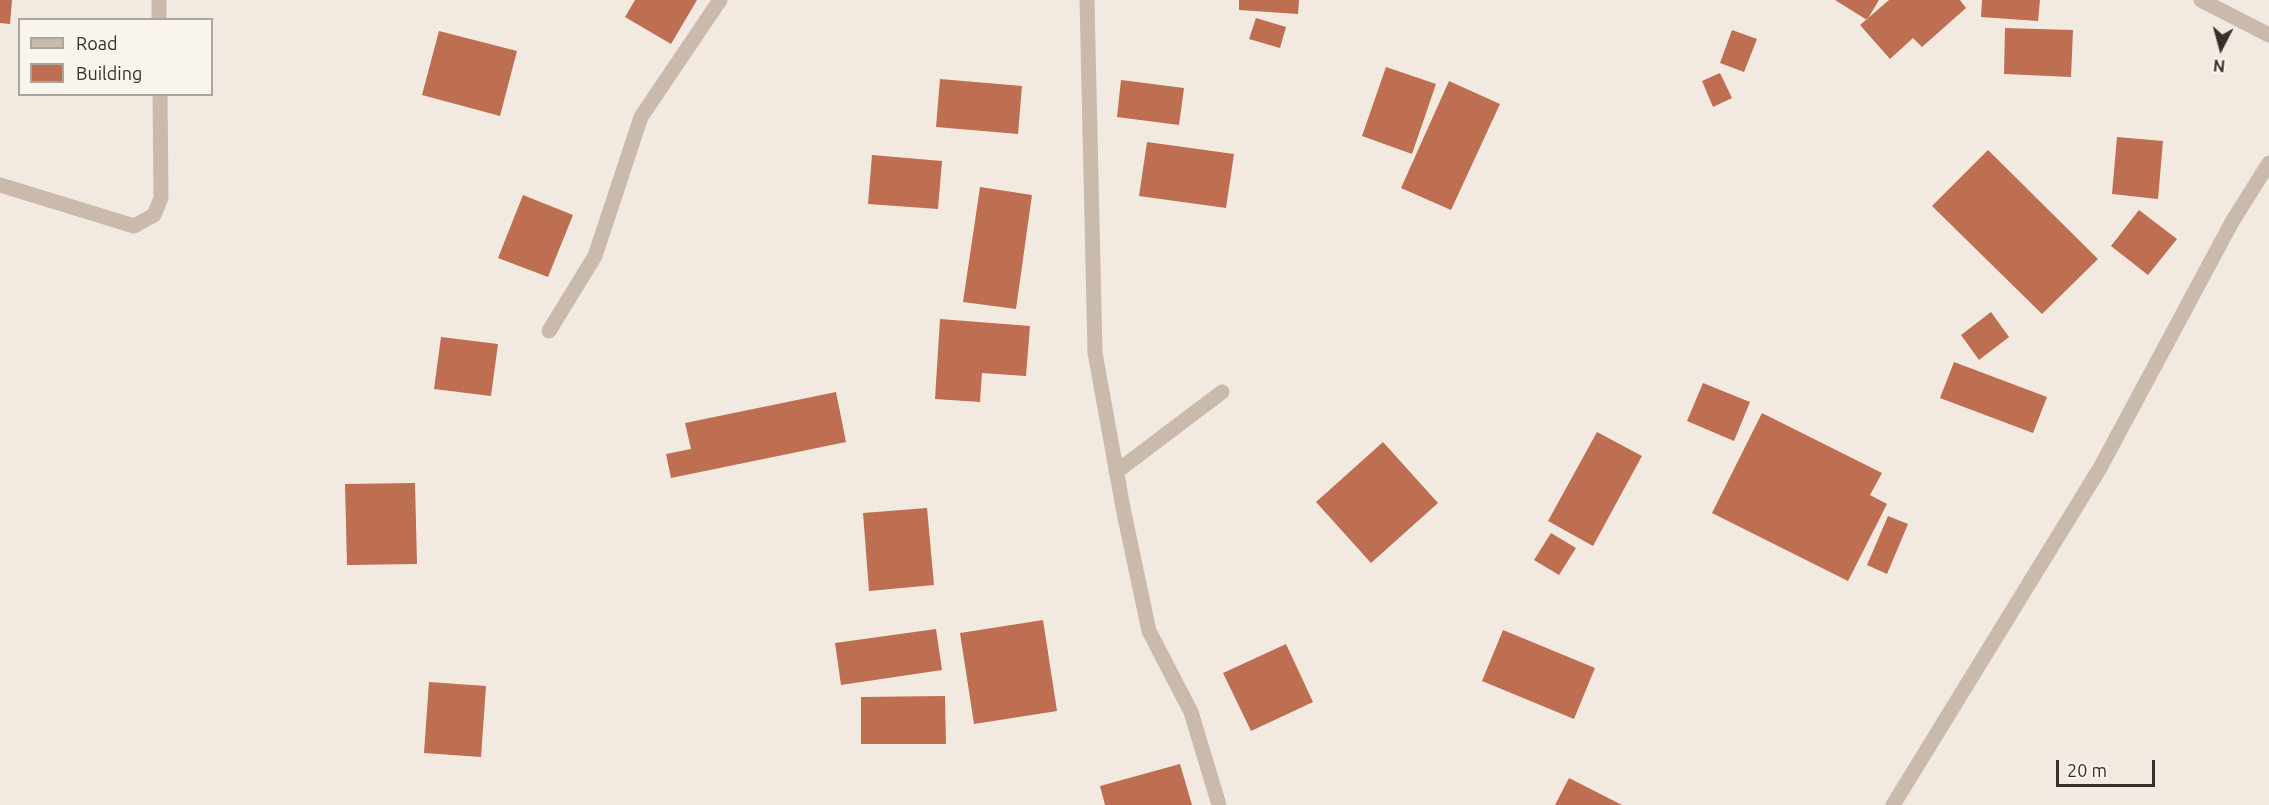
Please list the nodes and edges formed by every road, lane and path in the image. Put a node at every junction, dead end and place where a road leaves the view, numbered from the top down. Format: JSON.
{"nodes":[{"id":1,"x":159,"y":0,"type":"edge"},
{"id":2,"x":720,"y":0,"type":"edge"},
{"id":3,"x":1087,"y":0,"type":"edge"},
{"id":4,"x":2201,"y":0,"type":"edge"},
{"id":5,"x":159,"y":18,"type":"edge"},
{"id":6,"x":2269,"y":35,"type":"edge"},
{"id":7,"x":160,"y":96,"type":"edge"},
{"id":8,"x":2269,"y":163,"type":"edge"},
{"id":9,"x":0,"y":186,"type":"edge"},
{"id":10,"x":549,"y":331,"type":"dead end"},
{"id":11,"x":1222,"y":392,"type":"dead end"},
{"id":12,"x":1116,"y":472,"type":"junction"},
{"id":13,"x":1219,"y":805,"type":"edge"},
{"id":14,"x":1893,"y":805,"type":"edge"}],
"edges":[{"from":1,"to":5,"type":"street"},
{"from":2,"to":10,"type":"street"},
{"from":3,"to":12,"type":"street"},
{"from":4,"to":6,"type":"street"},
{"from":7,"to":9,"type":"street"},
{"from":8,"to":14,"type":"street"},
{"from":11,"to":12,"type":"street"},
{"from":12,"to":13,"type":"street"}]}
